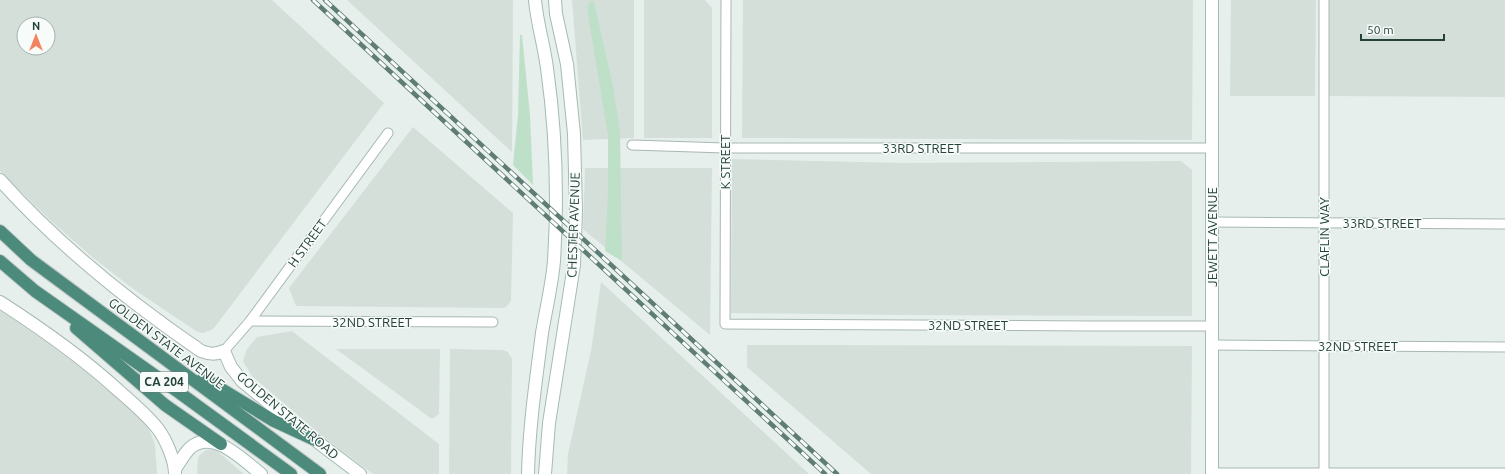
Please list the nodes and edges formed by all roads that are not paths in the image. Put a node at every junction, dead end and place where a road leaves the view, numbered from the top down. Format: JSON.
{"nodes":[{"id":1,"x":535,"y":0,"type":"edge"},
{"id":2,"x":555,"y":0,"type":"edge"},
{"id":3,"x":726,"y":0,"type":"edge"},
{"id":4,"x":1212,"y":0,"type":"edge"},
{"id":5,"x":1324,"y":0,"type":"edge"},
{"id":6,"x":388,"y":133,"type":"dead end"},
{"id":7,"x":632,"y":145,"type":"dead end"},
{"id":8,"x":725,"y":148,"type":"junction"},
{"id":9,"x":1212,"y":148,"type":"junction"},
{"id":10,"x":0,"y":180,"type":"edge"},
{"id":11,"x":1212,"y":222,"type":"junction"},
{"id":12,"x":1324,"y":223,"type":"junction"},
{"id":13,"x":1505,"y":224,"type":"edge"},
{"id":14,"x":0,"y":231,"type":"edge"},
{"id":15,"x":0,"y":261,"type":"edge"},
{"id":16,"x":35,"y":291,"type":"junction"},
{"id":17,"x":0,"y":302,"type":"edge"},
{"id":18,"x":250,"y":321,"type":"junction"},
{"id":19,"x":493,"y":322,"type":"dead end"},
{"id":20,"x":725,"y":324,"type":"joint"},
{"id":21,"x":1212,"y":326,"type":"junction"},
{"id":22,"x":141,"y":340,"type":"junction"},
{"id":23,"x":1212,"y":345,"type":"junction"},
{"id":24,"x":1324,"y":346,"type":"junction"},
{"id":25,"x":1505,"y":347,"type":"edge"},
{"id":26,"x":224,"y":351,"type":"junction"},
{"id":27,"x":315,"y":440,"type":"junction"},
{"id":28,"x":221,"y":444,"type":"junction"},
{"id":29,"x":175,"y":471,"type":"edge"},
{"id":30,"x":1324,"y":473,"type":"edge"},
{"id":31,"x":1505,"y":473,"type":"edge"},
{"id":32,"x":261,"y":474,"type":"edge"},
{"id":33,"x":291,"y":474,"type":"edge"},
{"id":34,"x":320,"y":474,"type":"edge"},
{"id":35,"x":360,"y":474,"type":"edge"},
{"id":36,"x":528,"y":474,"type":"edge"},
{"id":37,"x":545,"y":474,"type":"edge"},
{"id":38,"x":1212,"y":474,"type":"edge"}],
"edges":[{"from":1,"to":36,"type":"street","name":"CHESTER AVENUE"},
{"from":2,"to":37,"type":"street","name":"CHESTER AVENUE"},
{"from":3,"to":8,"type":"street","name":"K STREET"},
{"from":4,"to":9,"type":"street","name":"JEWETT AVENUE"},
{"from":5,"to":12,"type":"street","name":"CLAFLIN WAY"},
{"from":6,"to":18,"type":"street","name":"H STREET"},
{"from":7,"to":8,"type":"street","name":"33RD STREET"},
{"from":8,"to":9,"type":"street","name":"33RD STREET"},
{"from":8,"to":20,"type":"street","name":"K STREET"},
{"from":9,"to":11,"type":"street","name":"JEWETT AVENUE"},
{"from":10,"to":26,"type":"street"},
{"from":11,"to":12,"type":"street","name":"33RD STREET"},
{"from":11,"to":21,"type":"street","name":"JEWETT AVENUE"},
{"from":12,"to":13,"type":"street","name":"33RD STREET"},
{"from":12,"to":24,"type":"street","name":"CLAFLIN WAY"},
{"from":14,"to":22,"type":"highway","name":"GOLDEN STATE AVENUE","number":"CA 204"},
{"from":15,"to":16,"type":"highway","number":"CA 204"},
{"from":16,"to":28,"type":"highway"},
{"from":16,"to":33,"type":"highway","number":"CA 204"},
{"from":17,"to":29,"type":"street"},
{"from":18,"to":19,"type":"street","name":"32ND STREET"},
{"from":18,"to":26,"type":"street","name":"H STREET"},
{"from":20,"to":21,"type":"street","name":"32ND STREET"},
{"from":21,"to":23,"type":"street","name":"JEWETT AVENUE"},
{"from":22,"to":27,"type":"highway"},
{"from":22,"to":34,"type":"highway","name":"GOLDEN STATE AVENUE","number":"CA 204"},
{"from":23,"to":24,"type":"street","name":"32ND STREET"},
{"from":23,"to":38,"type":"street","name":"JEWETT AVENUE"},
{"from":24,"to":25,"type":"street","name":"32ND STREET"},
{"from":24,"to":30,"type":"street","name":"CLAFLIN WAY"},
{"from":26,"to":27,"type":"street","name":"GOLDEN STATE ROAD"},
{"from":27,"to":35,"type":"street","name":"GOLDEN STATE ROAD"},
{"from":28,"to":29,"type":"street"},
{"from":28,"to":32,"type":"street"},
{"from":30,"to":31,"type":"street"},
{"from":30,"to":38,"type":"street"}]}
